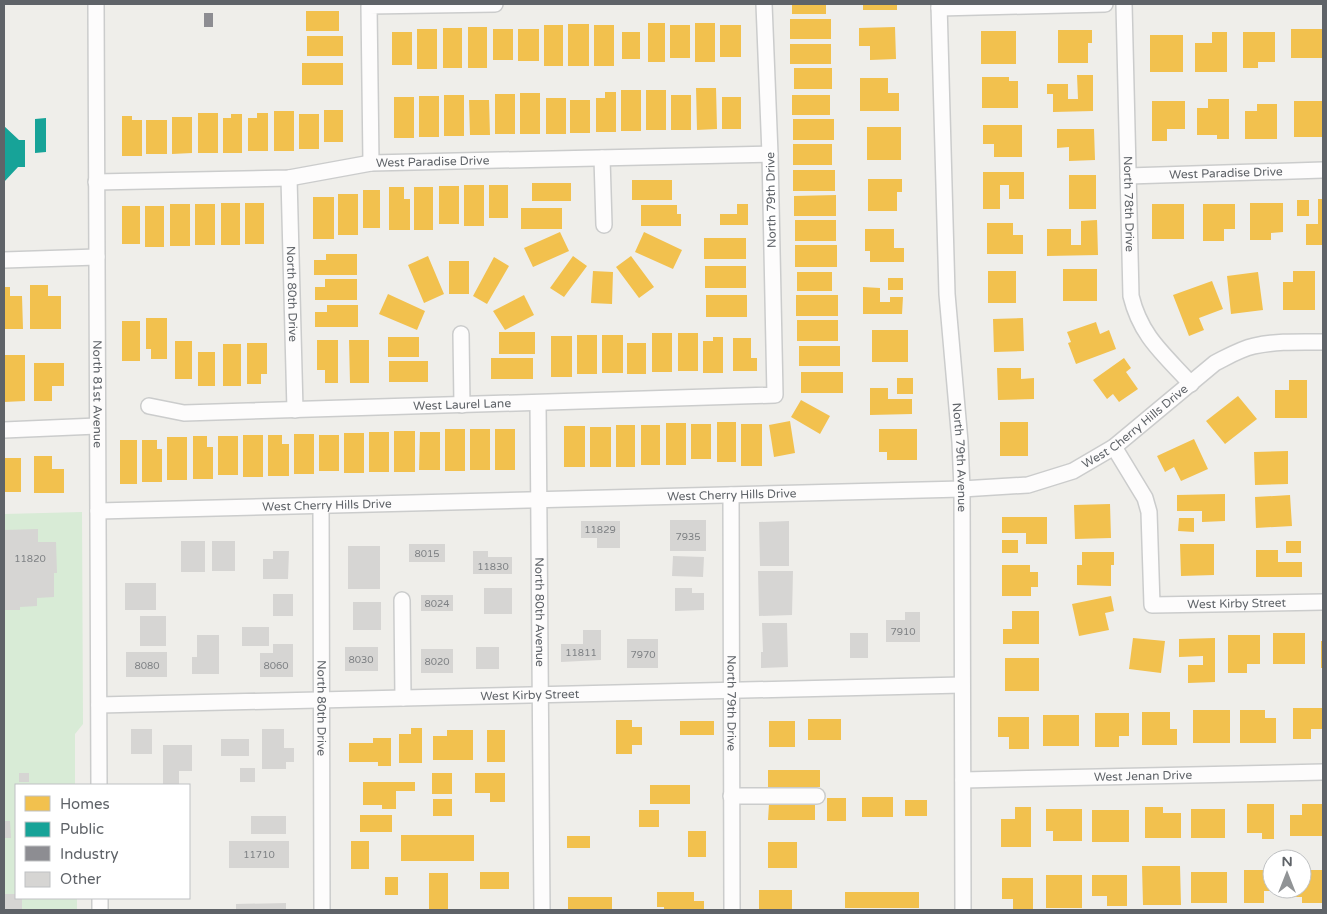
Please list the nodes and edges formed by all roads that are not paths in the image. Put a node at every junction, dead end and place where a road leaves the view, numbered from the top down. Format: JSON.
{"nodes":[{"id":1,"x":96,"y":4,"type":"edge"},
{"id":2,"x":495,"y":4,"type":"edge"},
{"id":3,"x":764,"y":4,"type":"edge"},
{"id":4,"x":1106,"y":4,"type":"edge"},
{"id":5,"x":1124,"y":4,"type":"edge"},
{"id":6,"x":939,"y":6,"type":"edge"},
{"id":7,"x":770,"y":154,"type":"junction"},
{"id":8,"x":602,"y":158,"type":"junction"},
{"id":9,"x":371,"y":163,"type":"junction"},
{"id":10,"x":1323,"y":170,"type":"edge"},
{"id":11,"x":1128,"y":176,"type":"junction"},
{"id":12,"x":289,"y":178,"type":"junction"},
{"id":13,"x":96,"y":182,"type":"junction"},
{"id":14,"x":604,"y":225,"type":"dead end"},
{"id":15,"x":97,"y":257,"type":"junction"},
{"id":16,"x":4,"y":260,"type":"edge"},
{"id":17,"x":461,"y":334,"type":"dead end"},
{"id":18,"x":1323,"y":342,"type":"edge"},
{"id":19,"x":1191,"y":384,"type":"junction"},
{"id":20,"x":775,"y":395,"type":"joint"},
{"id":21,"x":538,"y":403,"type":"junction"},
{"id":22,"x":462,"y":405,"type":"junction"},
{"id":23,"x":149,"y":406,"type":"dead end"},
{"id":24,"x":295,"y":410,"type":"junction"},
{"id":25,"x":98,"y":426,"type":"junction"},
{"id":26,"x":4,"y":430,"type":"edge"},
{"id":27,"x":1114,"y":447,"type":"junction"},
{"id":28,"x":962,"y":489,"type":"junction"},
{"id":29,"x":731,"y":495,"type":"junction"},
{"id":30,"x":540,"y":500,"type":"junction"},
{"id":31,"x":321,"y":506,"type":"junction"},
{"id":32,"x":98,"y":511,"type":"junction"},
{"id":33,"x":402,"y":600,"type":"dead end"},
{"id":34,"x":1323,"y":602,"type":"edge"},
{"id":35,"x":962,"y":685,"type":"junction"},
{"id":36,"x":732,"y":691,"type":"junction"},
{"id":37,"x":541,"y":695,"type":"junction"},
{"id":38,"x":403,"y":698,"type":"junction"},
{"id":39,"x":321,"y":700,"type":"junction"},
{"id":40,"x":99,"y":705,"type":"junction"},
{"id":41,"x":1323,"y":772,"type":"edge"},
{"id":42,"x":963,"y":780,"type":"junction"},
{"id":43,"x":99,"y":784,"type":"edge"},
{"id":44,"x":732,"y":796,"type":"junction"},
{"id":45,"x":817,"y":796,"type":"dead end"},
{"id":46,"x":322,"y":910,"type":"edge"},
{"id":47,"x":542,"y":910,"type":"edge"},
{"id":48,"x":732,"y":910,"type":"edge"},
{"id":49,"x":963,"y":910,"type":"edge"}],
"edges":[{"from":1,"to":13,"type":"street","name":"North 81st Avenue"},
{"from":2,"to":9,"type":"street"},
{"from":3,"to":7,"type":"street","name":"North 79th Drive"},
{"from":4,"to":6,"type":"street"},
{"from":5,"to":11,"type":"street","name":"North 78th Drive"},
{"from":6,"to":28,"type":"street","name":"North 79th Avenue"},
{"from":7,"to":8,"type":"street","name":"West Paradise Drive"},
{"from":7,"to":20,"type":"street","name":"North 79th Drive"},
{"from":8,"to":9,"type":"street","name":"West Paradise Drive"},
{"from":8,"to":14,"type":"street"},
{"from":9,"to":12,"type":"street","name":"West Paradise Drive"},
{"from":10,"to":11,"type":"street","name":"West Paradise Drive"},
{"from":11,"to":19,"type":"street","name":"North 78th Drive"},
{"from":12,"to":13,"type":"street","name":"West Paradise Drive"},
{"from":12,"to":24,"type":"street","name":"North 80th Drive"},
{"from":13,"to":15,"type":"street","name":"North 81st Avenue"},
{"from":15,"to":16,"type":"street"},
{"from":15,"to":25,"type":"street","name":"North 81st Avenue"},
{"from":17,"to":22,"type":"street"},
{"from":18,"to":19,"type":"street","name":"West Cherry Hills Drive"},
{"from":19,"to":27,"type":"street","name":"West Cherry Hills Drive"},
{"from":20,"to":21,"type":"street","name":"West Laurel Lane"},
{"from":21,"to":22,"type":"street","name":"West Laurel Lane"},
{"from":21,"to":30,"type":"street","name":"North 80th Avenue"},
{"from":22,"to":24,"type":"street","name":"West Laurel Lane"},
{"from":23,"to":24,"type":"street","name":"West Laurel Lane"},
{"from":25,"to":26,"type":"street"},
{"from":25,"to":32,"type":"street","name":"North 81st Avenue"},
{"from":27,"to":28,"type":"street","name":"West Cherry Hills Drive"},
{"from":27,"to":34,"type":"street","name":"West Kirby Street"},
{"from":28,"to":29,"type":"street","name":"West Cherry Hills Drive"},
{"from":28,"to":35,"type":"street","name":"North 79th Avenue"},
{"from":29,"to":30,"type":"street","name":"West Cherry Hills Drive"},
{"from":29,"to":36,"type":"street","name":"North 79th Drive"},
{"from":30,"to":31,"type":"street","name":"West Cherry Hills Drive"},
{"from":30,"to":37,"type":"street","name":"North 80th Avenue"},
{"from":31,"to":32,"type":"street","name":"West Cherry Hills Drive"},
{"from":31,"to":39,"type":"street","name":"North 80th Drive"},
{"from":32,"to":40,"type":"street","name":"North 81st Avenue"},
{"from":33,"to":38,"type":"street"},
{"from":35,"to":36,"type":"street","name":"West Kirby Street"},
{"from":35,"to":42,"type":"street","name":"North 79th Avenue"},
{"from":36,"to":37,"type":"street","name":"West Kirby Street"},
{"from":36,"to":44,"type":"street","name":"North 79th Drive"},
{"from":37,"to":38,"type":"street","name":"West Kirby Street"},
{"from":37,"to":47,"type":"street","name":"North 80th Avenue"},
{"from":38,"to":39,"type":"street","name":"West Kirby Street"},
{"from":39,"to":40,"type":"street","name":"West Kirby Street"},
{"from":39,"to":46,"type":"street","name":"North 80th Drive"},
{"from":40,"to":43,"type":"street","name":"North 81st Avenue"},
{"from":41,"to":42,"type":"street","name":"West Jenan Drive"},
{"from":42,"to":49,"type":"street","name":"North 79th Avenue"},
{"from":44,"to":45,"type":"street"},
{"from":44,"to":48,"type":"street","name":"North 79th Drive"}]}
